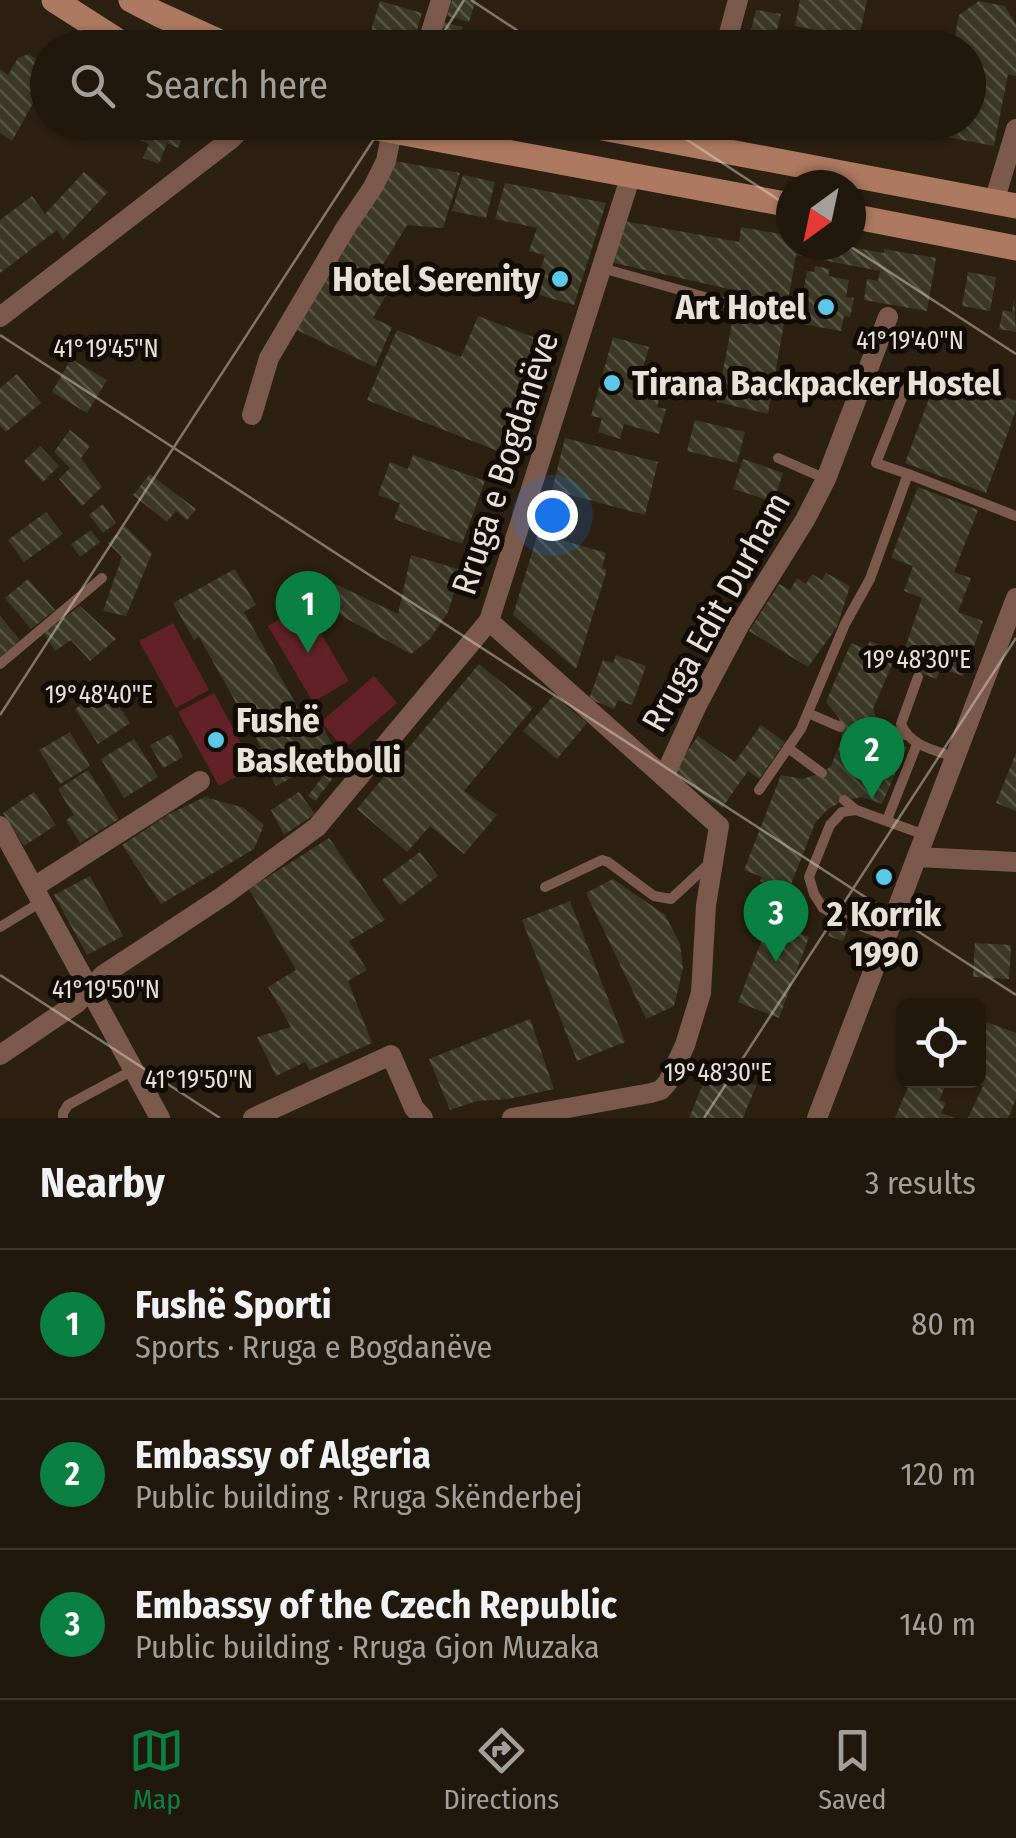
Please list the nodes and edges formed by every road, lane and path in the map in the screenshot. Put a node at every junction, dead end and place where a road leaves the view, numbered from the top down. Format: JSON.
{"nodes":[{"id":1,"x":54,"y":0,"type":"edge"},
{"id":2,"x":131,"y":0,"type":"edge"},
{"id":3,"x":441,"y":0,"type":"edge"},
{"id":4,"x":738,"y":0,"type":"edge"},
{"id":5,"x":101,"y":30,"type":"edge"},
{"id":6,"x":193,"y":30,"type":"edge"},
{"id":7,"x":432,"y":30,"type":"edge"},
{"id":8,"x":730,"y":30,"type":"edge"},
{"id":9,"x":1016,"y":129,"type":"edge"},
{"id":10,"x":230,"y":140,"type":"edge"},
{"id":11,"x":390,"y":140,"type":"edge"},
{"id":12,"x":441,"y":140,"type":"edge"},
{"id":13,"x":724,"y":140,"type":"edge"},
{"id":14,"x":630,"y":175,"type":"junction"},
{"id":15,"x":776,"y":202,"type":"edge"},
{"id":16,"x":1005,"y":204,"type":"edge"},
{"id":17,"x":866,"y":219,"type":"edge"},
{"id":18,"x":1016,"y":248,"type":"edge"},
{"id":19,"x":601,"y":268,"type":"junction"},
{"id":20,"x":726,"y":303,"type":"dead end"},
{"id":21,"x":888,"y":316,"type":"dead end"},
{"id":22,"x":0,"y":317,"type":"edge"},
{"id":23,"x":912,"y":373,"type":"dead end"},
{"id":24,"x":252,"y":415,"type":"dead end"},
{"id":25,"x":778,"y":458,"type":"dead end"},
{"id":26,"x":908,"y":474,"type":"junction"},
{"id":27,"x":826,"y":479,"type":"junction"},
{"id":28,"x":1016,"y":516,"type":"edge"},
{"id":29,"x":102,"y":578,"type":"dead end"},
{"id":30,"x":1016,"y":598,"type":"edge"},
{"id":31,"x":489,"y":621,"type":"junction"},
{"id":32,"x":0,"y":664,"type":"edge"},
{"id":33,"x":918,"y":677,"type":"dead end"},
{"id":34,"x":808,"y":713,"type":"junction"},
{"id":35,"x":880,"y":726,"type":"dead end"},
{"id":36,"x":840,"y":728,"type":"dead end"},
{"id":37,"x":905,"y":735,"type":"junction"},
{"id":38,"x":917,"y":744,"type":"junction"},
{"id":39,"x":788,"y":748,"type":"junction"},
{"id":40,"x":955,"y":758,"type":"junction"},
{"id":41,"x":822,"y":773,"type":"dead end"},
{"id":42,"x":664,"y":778,"type":"junction"},
{"id":43,"x":200,"y":781,"type":"dead end"},
{"id":44,"x":759,"y":790,"type":"dead end"},
{"id":45,"x":844,"y":800,"type":"dead end"},
{"id":46,"x":856,"y":810,"type":"junction"},
{"id":47,"x":887,"y":820,"type":"junction"},
{"id":48,"x":0,"y":826,"type":"edge"},
{"id":49,"x":925,"y":836,"type":"junction"},
{"id":50,"x":917,"y":857,"type":"junction"},
{"id":51,"x":712,"y":861,"type":"junction"},
{"id":52,"x":1016,"y":862,"type":"edge"},
{"id":53,"x":545,"y":886,"type":"dead end"},
{"id":54,"x":38,"y":894,"type":"junction"},
{"id":55,"x":0,"y":927,"type":"edge"},
{"id":56,"x":887,"y":936,"type":"junction"},
{"id":57,"x":90,"y":990,"type":"junction"},
{"id":58,"x":0,"y":1055,"type":"edge"},
{"id":59,"x":132,"y":1070,"type":"junction"},
{"id":60,"x":64,"y":1118,"type":"edge"},
{"id":61,"x":160,"y":1118,"type":"edge"},
{"id":62,"x":253,"y":1118,"type":"edge"},
{"id":63,"x":422,"y":1118,"type":"edge"},
{"id":64,"x":512,"y":1118,"type":"edge"},
{"id":65,"x":817,"y":1118,"type":"edge"}],
"edges":[{"from":1,"to":5,"type":"main road"},
{"from":2,"to":6,"type":"main road"},
{"from":3,"to":7,"type":"street"},
{"from":4,"to":8,"type":"street"},
{"from":9,"to":16,"type":"street"},
{"from":10,"to":22,"type":"street"},
{"from":11,"to":24,"type":"street"},
{"from":12,"to":14,"type":"main road"},
{"from":13,"to":16,"type":"main road"},
{"from":14,"to":15,"type":"main road"},
{"from":14,"to":19,"type":"street","name":"Rruga e Bogdanëve"},
{"from":17,"to":18,"type":"main road"},
{"from":19,"to":20,"type":"lane"},
{"from":19,"to":31,"type":"street","name":"Rruga e Bogdanëve"},
{"from":21,"to":27,"type":"street","name":"Rruga Edit Durham"},
{"from":23,"to":26,"type":"lane"},
{"from":25,"to":27,"type":"lane","name":"Rruga Edit Durham"},
{"from":26,"to":28,"type":"lane"},
{"from":26,"to":34,"type":"lane"},
{"from":27,"to":42,"type":"street","name":"Rruga Edit Durham"},
{"from":29,"to":32,"type":"lane"},
{"from":30,"to":40,"type":"street"},
{"from":31,"to":42,"type":"street"},
{"from":31,"to":57,"type":"street","name":"Rruga e Bogdanëve"},
{"from":33,"to":37,"type":"lane"},
{"from":34,"to":36,"type":"lane"},
{"from":34,"to":39,"type":"lane"},
{"from":35,"to":37,"type":"lane"},
{"from":37,"to":38,"type":"lane"},
{"from":38,"to":40,"type":"lane"},
{"from":38,"to":47,"type":"lane"},
{"from":39,"to":41,"type":"lane"},
{"from":39,"to":44,"type":"lane"},
{"from":40,"to":49,"type":"street"},
{"from":42,"to":51,"type":"street"},
{"from":43,"to":54,"type":"street"},
{"from":45,"to":46,"type":"lane"},
{"from":46,"to":47,"type":"lane"},
{"from":46,"to":56,"type":"lane"},
{"from":47,"to":49,"type":"lane"},
{"from":48,"to":54,"type":"street"},
{"from":49,"to":50,"type":"street"},
{"from":50,"to":52,"type":"street"},
{"from":50,"to":56,"type":"street"},
{"from":51,"to":53,"type":"lane"},
{"from":51,"to":64,"type":"street"},
{"from":54,"to":55,"type":"lane"},
{"from":54,"to":57,"type":"street"},
{"from":56,"to":65,"type":"street"},
{"from":57,"to":58,"type":"street","name":"Rruga e Bogdanëve"},
{"from":57,"to":59,"type":"street"},
{"from":59,"to":60,"type":"lane"},
{"from":59,"to":61,"type":"street"},
{"from":62,"to":63,"type":"street"}]}
